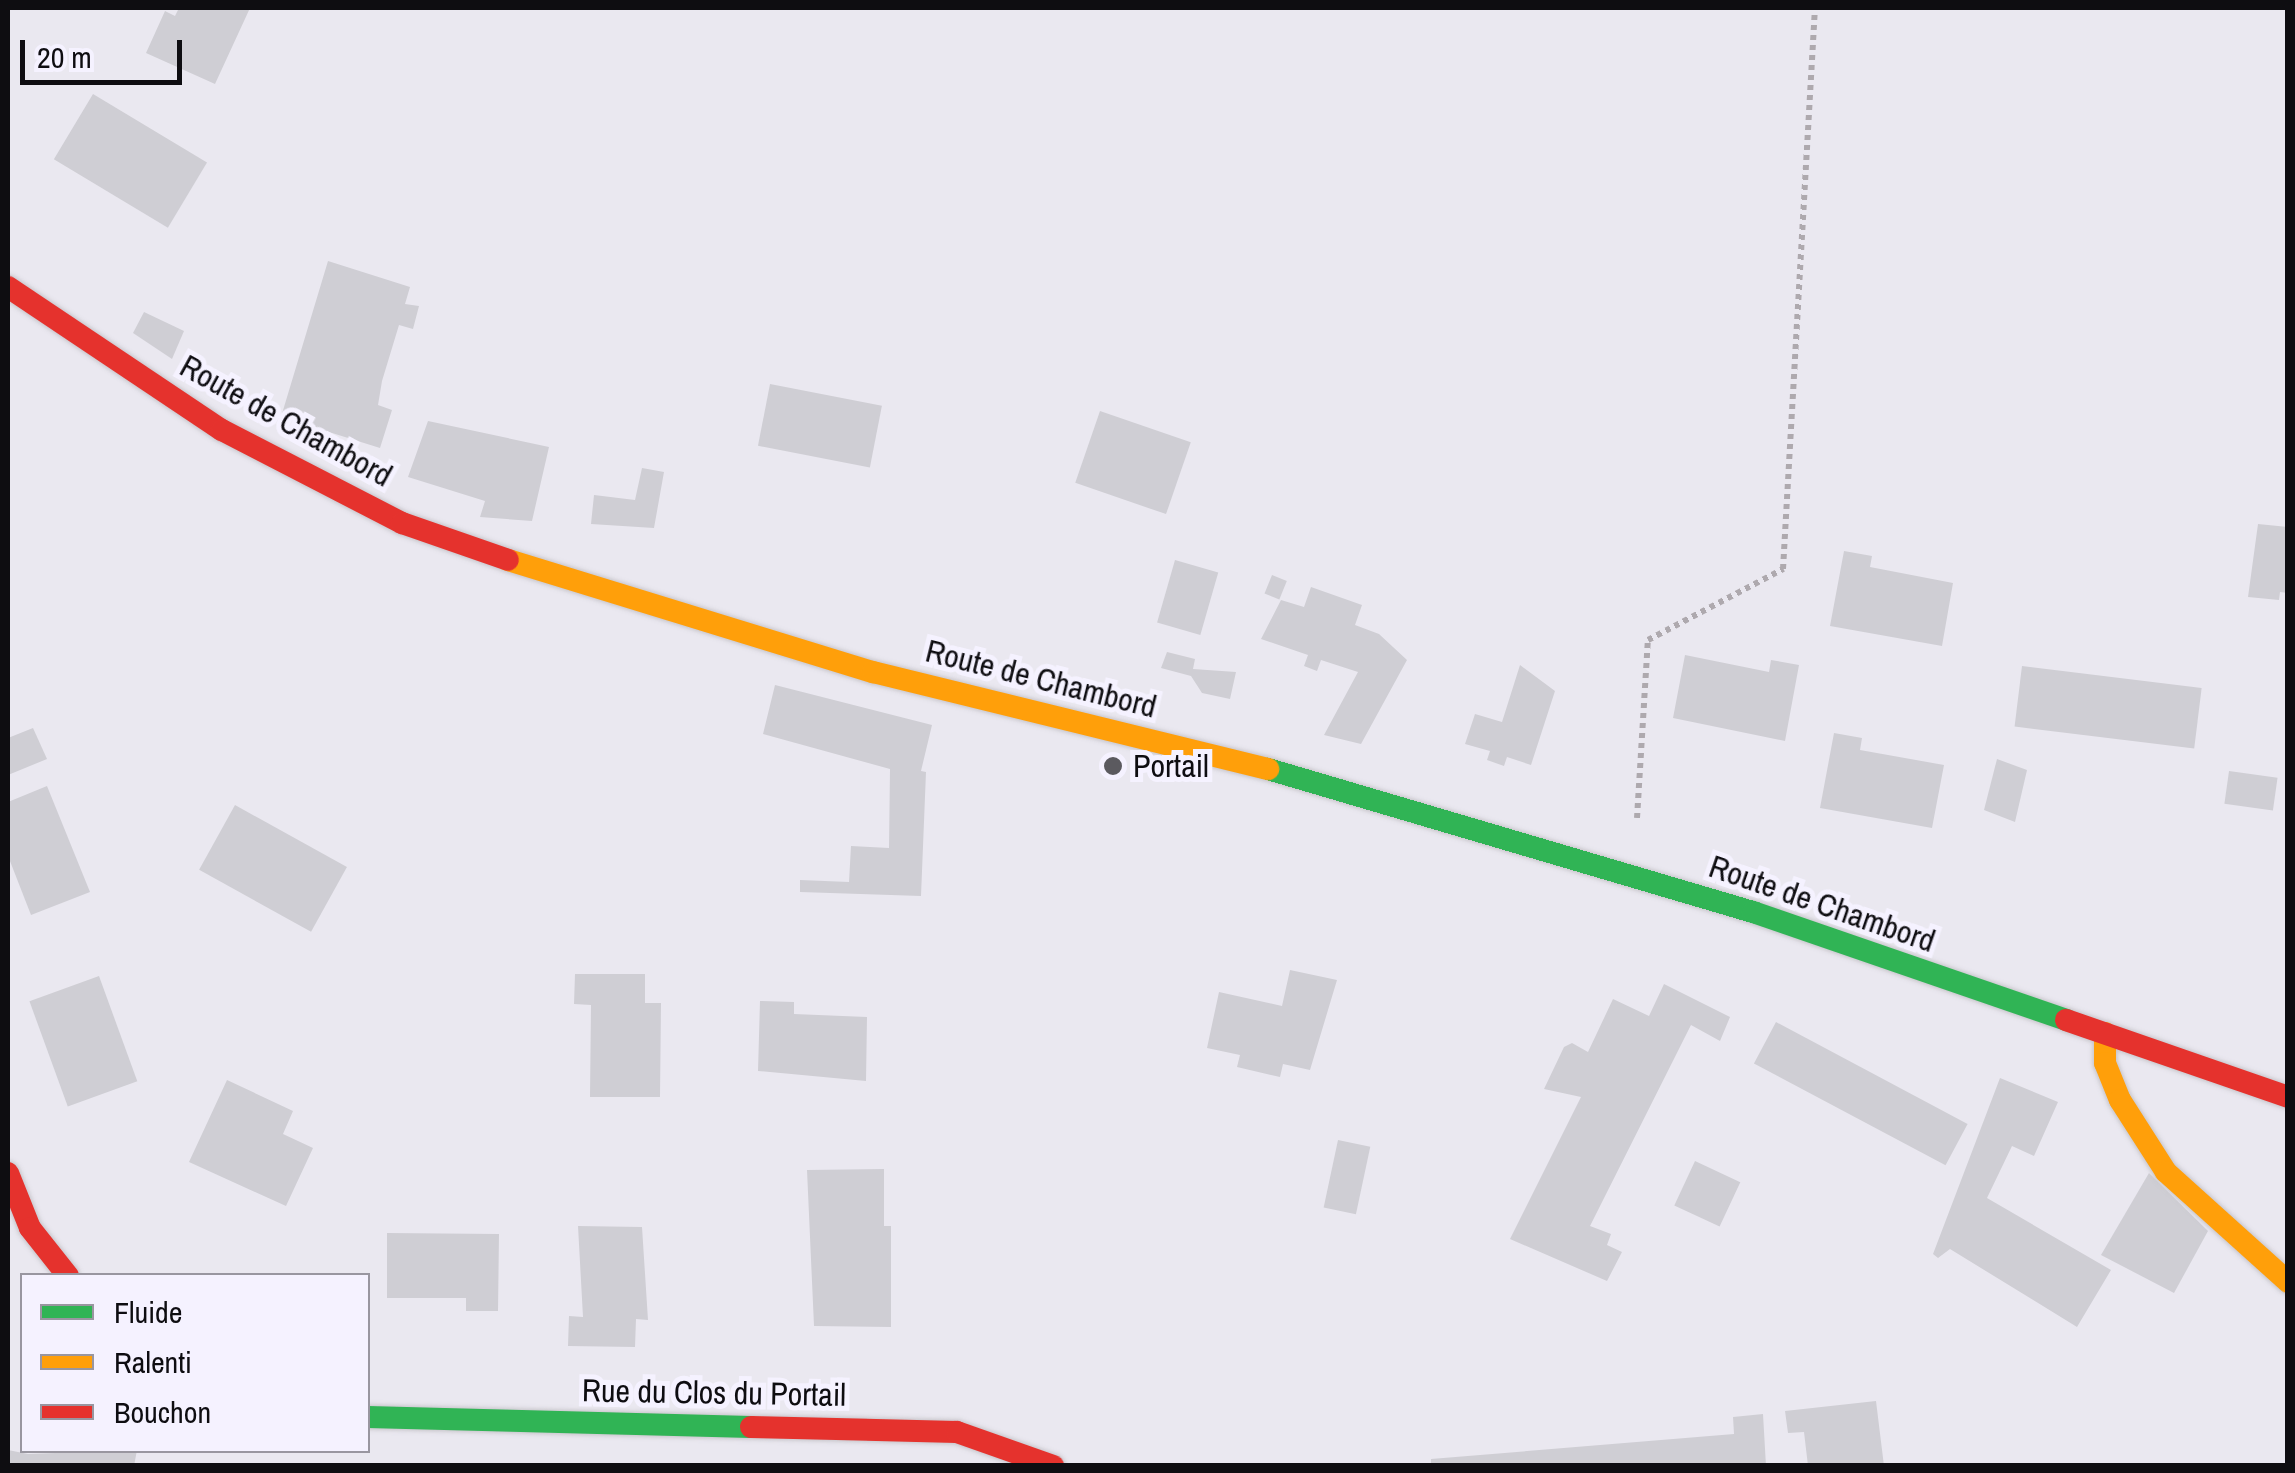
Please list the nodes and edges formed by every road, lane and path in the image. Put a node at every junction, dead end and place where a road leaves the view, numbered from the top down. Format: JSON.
{"nodes":[{"id":1,"x":1815,"y":8,"type":"edge"},
{"id":2,"x":8,"y":287,"type":"edge"},
{"id":3,"x":1634,"y":876,"type":"junction"},
{"id":4,"x":2104,"y":1033,"type":"junction"},
{"id":5,"x":2288,"y":1098,"type":"edge"},
{"id":6,"x":8,"y":1174,"type":"edge"},
{"id":7,"x":66,"y":1273,"type":"edge"},
{"id":8,"x":2288,"y":1282,"type":"edge"},
{"id":9,"x":370,"y":1417,"type":"edge"},
{"id":10,"x":1053,"y":1466,"type":"edge"}],
"edges":[{"from":1,"to":3,"type":"path"},
{"from":2,"to":3,"type":"main road","name":"Route de Chambord"},
{"from":3,"to":4,"type":"main road","name":"Route de Chambord"},
{"from":4,"to":5,"type":"main road","name":"Route de Chambord"},
{"from":4,"to":8,"type":"main road"},
{"from":6,"to":7,"type":"main road"},
{"from":9,"to":10,"type":"main road","name":"Rue du Clos du Portail"}]}
